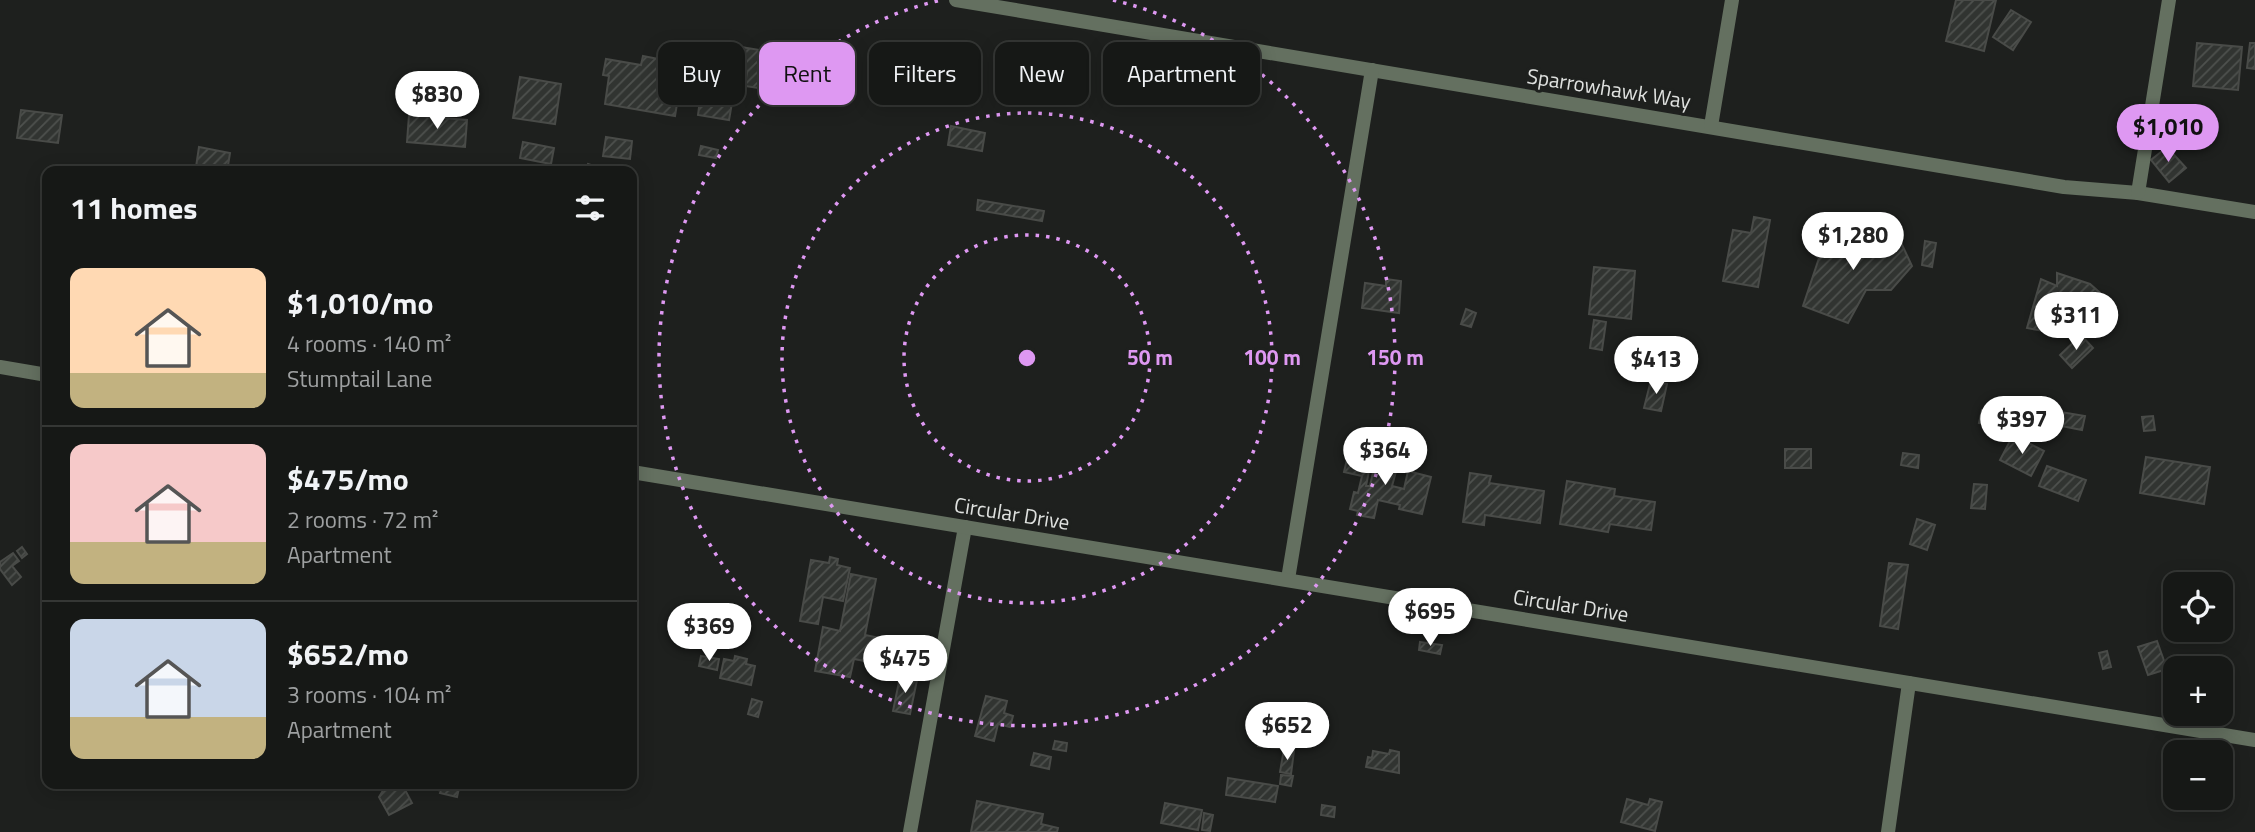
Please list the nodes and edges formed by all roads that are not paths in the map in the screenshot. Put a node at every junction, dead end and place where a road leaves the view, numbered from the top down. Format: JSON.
{"nodes":[{"id":1,"x":956,"y":0,"type":"edge"},
{"id":2,"x":1732,"y":0,"type":"edge"},
{"id":3,"x":2169,"y":0,"type":"edge"},
{"id":4,"x":1372,"y":70,"type":"junction"},
{"id":5,"x":1711,"y":126,"type":"junction"},
{"id":6,"x":2138,"y":193,"type":"junction"},
{"id":7,"x":2255,"y":212,"type":"edge"},
{"id":8,"x":0,"y":367,"type":"edge"},
{"id":9,"x":42,"y":374,"type":"edge"},
{"id":10,"x":637,"y":473,"type":"edge"},
{"id":11,"x":965,"y":527,"type":"junction"},
{"id":12,"x":1288,"y":579,"type":"junction"},
{"id":13,"x":1909,"y":683,"type":"junction"},
{"id":14,"x":2255,"y":740,"type":"edge"},
{"id":15,"x":910,"y":832,"type":"edge"},
{"id":16,"x":1888,"y":832,"type":"edge"}],
"edges":[{"from":1,"to":4,"type":"street","name":"Sparrowhawk Way"},
{"from":2,"to":5,"type":"street"},
{"from":3,"to":6,"type":"street"},
{"from":4,"to":5,"type":"street","name":"Sparrowhawk Way"},
{"from":4,"to":12,"type":"street"},
{"from":5,"to":6,"type":"street","name":"Sparrowhawk Way"},
{"from":6,"to":7,"type":"street","name":"Sparrowhawk Way"},
{"from":8,"to":9,"type":"street"},
{"from":10,"to":11,"type":"street","name":"Circular Drive"},
{"from":11,"to":12,"type":"street","name":"Circular Drive"},
{"from":11,"to":15,"type":"street"},
{"from":12,"to":13,"type":"street","name":"Circular Drive"},
{"from":13,"to":14,"type":"street","name":"Circular Drive"},
{"from":13,"to":16,"type":"street"}]}
